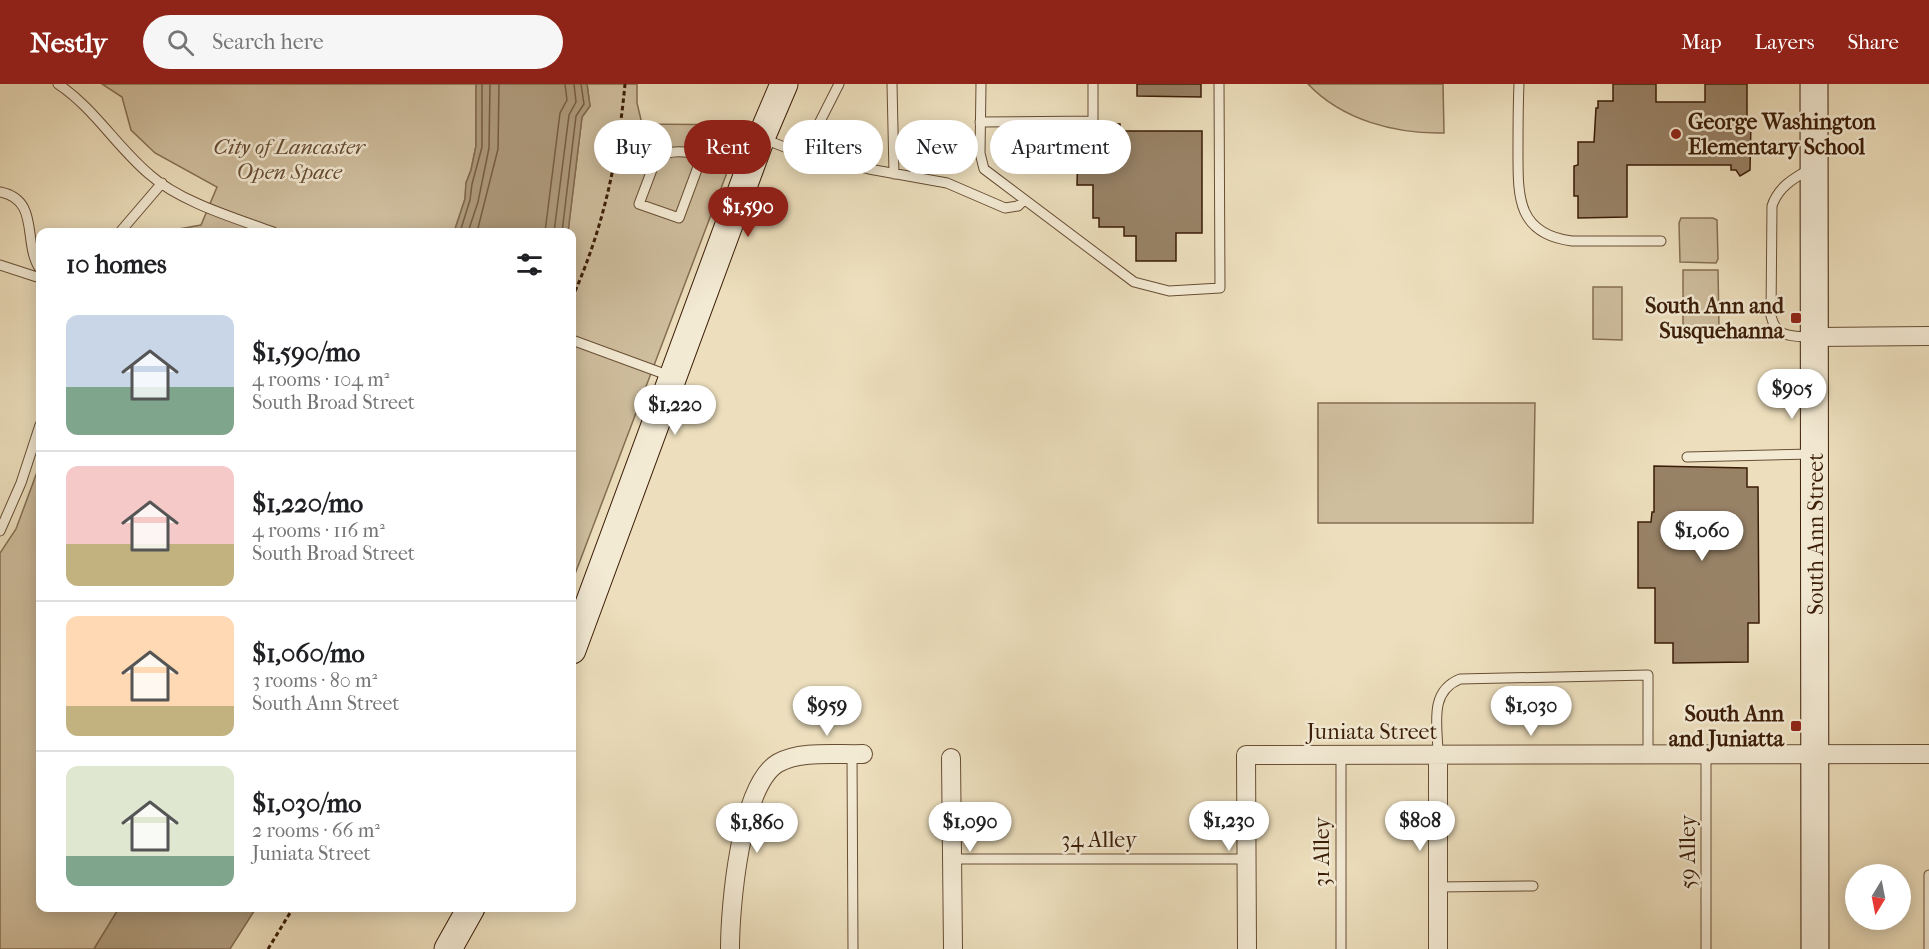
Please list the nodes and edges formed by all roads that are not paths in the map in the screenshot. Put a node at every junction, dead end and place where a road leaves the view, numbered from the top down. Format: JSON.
{"nodes":[{"id":1,"x":58,"y":84,"type":"edge"},
{"id":2,"x":784,"y":84,"type":"edge"},
{"id":3,"x":839,"y":84,"type":"edge"},
{"id":4,"x":892,"y":84,"type":"edge"},
{"id":5,"x":981,"y":84,"type":"edge"},
{"id":6,"x":1093,"y":84,"type":"edge"},
{"id":7,"x":1219,"y":84,"type":"edge"},
{"id":8,"x":1519,"y":84,"type":"edge"},
{"id":9,"x":1814,"y":84,"type":"edge"},
{"id":10,"x":769,"y":120,"type":"edge"},
{"id":11,"x":821,"y":120,"type":"edge"},
{"id":12,"x":980,"y":122,"type":"junction"},
{"id":13,"x":702,"y":156,"type":"joint"},
{"id":14,"x":1815,"y":166,"type":"junction"},
{"id":15,"x":883,"y":171,"type":"edge"},
{"id":16,"x":748,"y":174,"type":"edge"},
{"id":17,"x":894,"y":174,"type":"junction"},
{"id":18,"x":162,"y":183,"type":"junction"},
{"id":19,"x":0,"y":192,"type":"edge"},
{"id":20,"x":1024,"y":200,"type":"junction"},
{"id":21,"x":123,"y":228,"type":"edge"},
{"id":22,"x":262,"y":228,"type":"edge"},
{"id":23,"x":1661,"y":241,"type":"dead end"},
{"id":24,"x":36,"y":261,"type":"edge"},
{"id":25,"x":0,"y":265,"type":"edge"},
{"id":26,"x":36,"y":277,"type":"edge"},
{"id":27,"x":1929,"y":336,"type":"edge"},
{"id":28,"x":1815,"y":337,"type":"junction"},
{"id":29,"x":576,"y":341,"type":"edge"},
{"id":30,"x":673,"y":377,"type":"junction"},
{"id":31,"x":36,"y":437,"type":"edge"},
{"id":32,"x":1814,"y":454,"type":"junction"},
{"id":33,"x":1687,"y":457,"type":"dead end"},
{"id":34,"x":0,"y":531,"type":"edge"},
{"id":35,"x":576,"y":639,"type":"edge"},
{"id":36,"x":858,"y":754,"type":"joint"},
{"id":37,"x":1929,"y":754,"type":"edge"},
{"id":38,"x":1341,"y":755,"type":"junction"},
{"id":39,"x":1438,"y":755,"type":"junction"},
{"id":40,"x":1648,"y":755,"type":"junction"},
{"id":41,"x":1706,"y":755,"type":"junction"},
{"id":42,"x":1815,"y":755,"type":"junction"},
{"id":43,"x":951,"y":758,"type":"dead end"},
{"id":44,"x":952,"y":859,"type":"junction"},
{"id":45,"x":1247,"y":859,"type":"junction"},
{"id":46,"x":1929,"y":875,"type":"edge"},
{"id":47,"x":1533,"y":886,"type":"dead end"},
{"id":48,"x":1438,"y":887,"type":"junction"},
{"id":49,"x":469,"y":912,"type":"edge"},
{"id":50,"x":448,"y":949,"type":"edge"},
{"id":51,"x":730,"y":949,"type":"edge"},
{"id":52,"x":853,"y":949,"type":"edge"},
{"id":53,"x":953,"y":949,"type":"edge"},
{"id":54,"x":1247,"y":949,"type":"edge"},
{"id":55,"x":1341,"y":949,"type":"edge"},
{"id":56,"x":1438,"y":949,"type":"edge"},
{"id":57,"x":1706,"y":949,"type":"edge"},
{"id":58,"x":1815,"y":949,"type":"edge"},
{"id":59,"x":1929,"y":949,"type":"edge"}],
"edges":[{"from":1,"to":18,"type":"lane"},
{"from":2,"to":10,"type":"street"},
{"from":3,"to":11,"type":"lane"},
{"from":4,"to":17,"type":"lane"},
{"from":5,"to":12,"type":"lane"},
{"from":6,"to":12,"type":"lane"},
{"from":7,"to":20,"type":"lane"},
{"from":8,"to":23,"type":"lane"},
{"from":9,"to":14,"type":"street","name":"South Ann Street"},
{"from":12,"to":20,"type":"lane"},
{"from":13,"to":13,"type":"lane"},
{"from":14,"to":28,"type":"street","name":"South Ann Street"},
{"from":14,"to":28,"type":"lane"},
{"from":15,"to":17,"type":"lane"},
{"from":16,"to":30,"type":"street"},
{"from":17,"to":20,"type":"lane"},
{"from":18,"to":21,"type":"lane"},
{"from":18,"to":22,"type":"lane"},
{"from":19,"to":24,"type":"lane"},
{"from":25,"to":26,"type":"lane"},
{"from":27,"to":28,"type":"street"},
{"from":28,"to":32,"type":"street","name":"South Ann Street"},
{"from":29,"to":30,"type":"lane"},
{"from":30,"to":35,"type":"street"},
{"from":31,"to":34,"type":"lane"},
{"from":32,"to":33,"type":"lane"},
{"from":32,"to":42,"type":"street","name":"South Ann Street"},
{"from":36,"to":51,"type":"street"},
{"from":36,"to":52,"type":"lane"},
{"from":37,"to":42,"type":"street","name":"Juniata Street"},
{"from":38,"to":39,"type":"street","name":"Juniata Street"},
{"from":38,"to":45,"type":"street","name":"Juniata Street"},
{"from":38,"to":55,"type":"lane","name":"31 Alley"},
{"from":39,"to":40,"type":"street","name":"Juniata Street"},
{"from":39,"to":40,"type":"lane"},
{"from":39,"to":48,"type":"street"},
{"from":40,"to":41,"type":"street","name":"Juniata Street"},
{"from":41,"to":42,"type":"street","name":"Juniata Street"},
{"from":41,"to":57,"type":"lane","name":"59 Alley"},
{"from":42,"to":58,"type":"street","name":"South Ann Street"},
{"from":43,"to":44,"type":"street"},
{"from":44,"to":45,"type":"lane","name":"34 Alley"},
{"from":44,"to":53,"type":"street"},
{"from":45,"to":54,"type":"street"},
{"from":46,"to":59,"type":"lane"},
{"from":47,"to":48,"type":"lane"},
{"from":48,"to":56,"type":"street"},
{"from":49,"to":50,"type":"street"}]}
